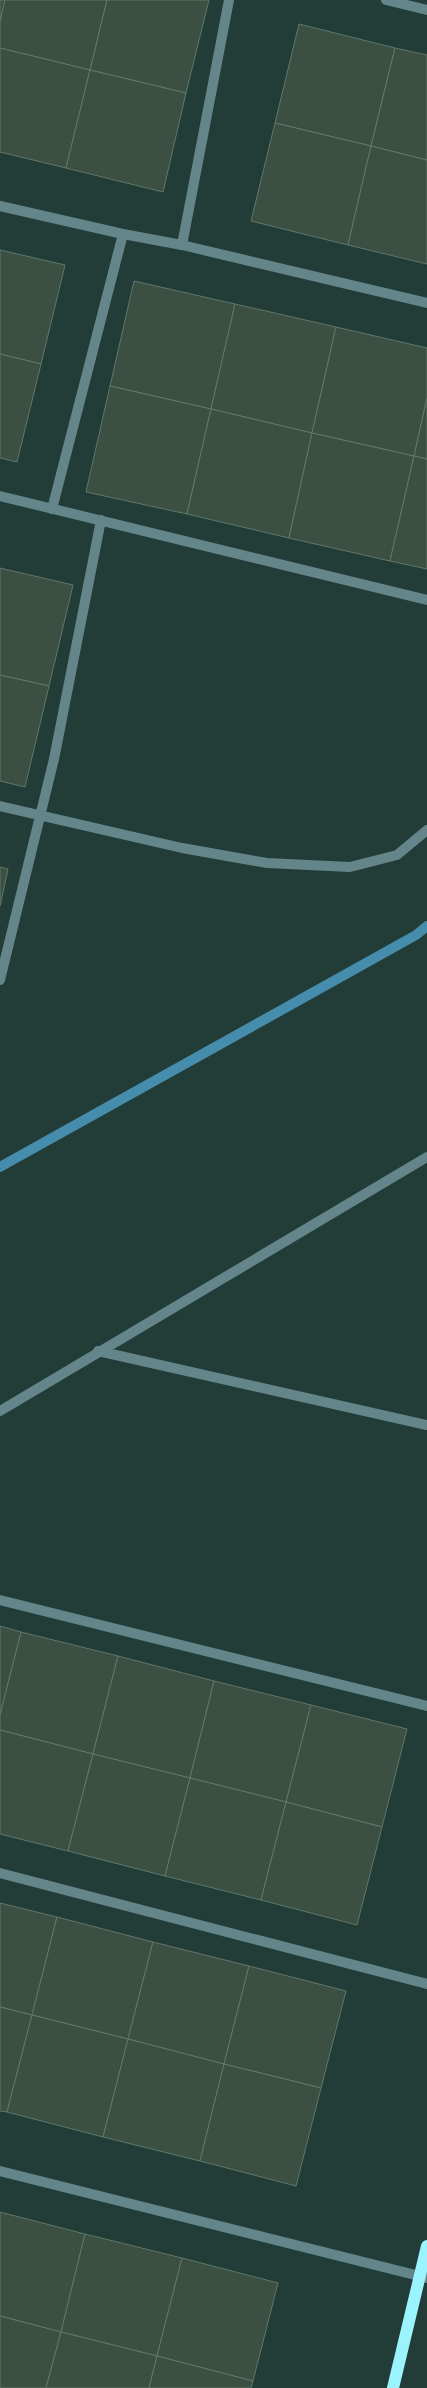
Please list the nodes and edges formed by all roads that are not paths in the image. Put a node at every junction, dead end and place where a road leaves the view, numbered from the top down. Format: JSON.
{"nodes":[{"id":1,"x":229,"y":0,"type":"edge"},
{"id":2,"x":386,"y":0,"type":"edge"},
{"id":3,"x":427,"y":10,"type":"edge"},
{"id":4,"x":0,"y":206,"type":"edge"},
{"id":5,"x":123,"y":234,"type":"junction"},
{"id":6,"x":182,"y":245,"type":"junction"},
{"id":7,"x":427,"y":303,"type":"edge"},
{"id":8,"x":0,"y":496,"type":"edge"},
{"id":9,"x":52,"y":509,"type":"junction"},
{"id":10,"x":101,"y":520,"type":"junction"},
{"id":11,"x":427,"y":600,"type":"edge"},
{"id":12,"x":0,"y":806,"type":"edge"},
{"id":13,"x":40,"y":816,"type":"junction"},
{"id":14,"x":427,"y":830,"type":"edge"},
{"id":15,"x":0,"y":980,"type":"edge"},
{"id":16,"x":427,"y":1157,"type":"edge"},
{"id":17,"x":98,"y":1351,"type":"junction"},
{"id":18,"x":0,"y":1411,"type":"edge"},
{"id":19,"x":427,"y":1425,"type":"edge"},
{"id":20,"x":0,"y":1600,"type":"edge"},
{"id":21,"x":427,"y":1706,"type":"edge"},
{"id":22,"x":0,"y":1873,"type":"edge"},
{"id":23,"x":427,"y":1984,"type":"edge"},
{"id":24,"x":0,"y":2171,"type":"edge"},
{"id":25,"x":427,"y":2246,"type":"edge"},
{"id":26,"x":424,"y":2277,"type":"edge"},
{"id":27,"x":393,"y":2388,"type":"edge"}],
"edges":[{"from":1,"to":6,"type":"street"},
{"from":2,"to":3,"type":"street"},
{"from":4,"to":5,"type":"street"},
{"from":5,"to":6,"type":"street"},
{"from":5,"to":9,"type":"street"},
{"from":6,"to":7,"type":"street"},
{"from":8,"to":9,"type":"street"},
{"from":9,"to":10,"type":"street"},
{"from":10,"to":11,"type":"street"},
{"from":10,"to":13,"type":"street"},
{"from":12,"to":13,"type":"street"},
{"from":13,"to":14,"type":"street"},
{"from":13,"to":15,"type":"street"},
{"from":16,"to":17,"type":"street"},
{"from":17,"to":18,"type":"street"},
{"from":17,"to":19,"type":"street"},
{"from":20,"to":21,"type":"street"},
{"from":22,"to":23,"type":"street"},
{"from":24,"to":26,"type":"street"},
{"from":25,"to":26,"type":"highway"},
{"from":26,"to":27,"type":"highway"}]}
